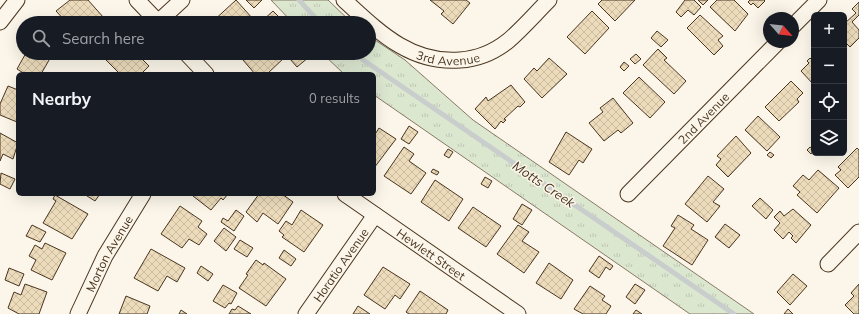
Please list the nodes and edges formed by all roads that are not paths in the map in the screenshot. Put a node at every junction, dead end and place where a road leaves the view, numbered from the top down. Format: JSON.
{"nodes":[{"id":1,"x":17,"y":0,"type":"edge"},
{"id":2,"x":137,"y":0,"type":"edge"},
{"id":3,"x":182,"y":0,"type":"edge"},
{"id":4,"x":344,"y":0,"type":"edge"},
{"id":5,"x":549,"y":0,"type":"edge"},
{"id":6,"x":819,"y":0,"type":"edge"},
{"id":7,"x":152,"y":16,"type":"edge"},
{"id":8,"x":165,"y":16,"type":"edge"},
{"id":9,"x":362,"y":16,"type":"edge"},
{"id":10,"x":799,"y":20,"type":"edge"},
{"id":11,"x":0,"y":22,"type":"edge"},
{"id":12,"x":376,"y":28,"type":"edge"},
{"id":13,"x":772,"y":48,"type":"edge"},
{"id":14,"x":193,"y":60,"type":"edge"},
{"id":15,"x":204,"y":72,"type":"edge"},
{"id":16,"x":628,"y":194,"type":"dead end"},
{"id":17,"x":142,"y":196,"type":"edge"},
{"id":18,"x":348,"y":196,"type":"edge"},
{"id":19,"x":375,"y":215,"type":"junction"},
{"id":20,"x":859,"y":232,"type":"edge"},
{"id":21,"x":828,"y":264,"type":"dead end"},
{"id":22,"x":78,"y":314,"type":"edge"},
{"id":23,"x":306,"y":314,"type":"edge"},
{"id":24,"x":518,"y":314,"type":"edge"}],
"edges":[{"from":1,"to":11,"type":"street"},
{"from":2,"to":7,"type":"street"},
{"from":3,"to":8,"type":"street"},
{"from":4,"to":9,"type":"street","name":"3rd Avenue"},
{"from":5,"to":12,"type":"street","name":"3rd Avenue"},
{"from":6,"to":10,"type":"street"},
{"from":13,"to":16,"type":"street","name":"2nd Avenue"},
{"from":14,"to":15,"type":"street"},
{"from":17,"to":22,"type":"street","name":"Morton Avenue"},
{"from":18,"to":19,"type":"street","name":"Hewlett Street"},
{"from":19,"to":23,"type":"street","name":"Horatio Avenue"},
{"from":19,"to":24,"type":"street","name":"Hewlett Street"},
{"from":20,"to":21,"type":"street"}]}
